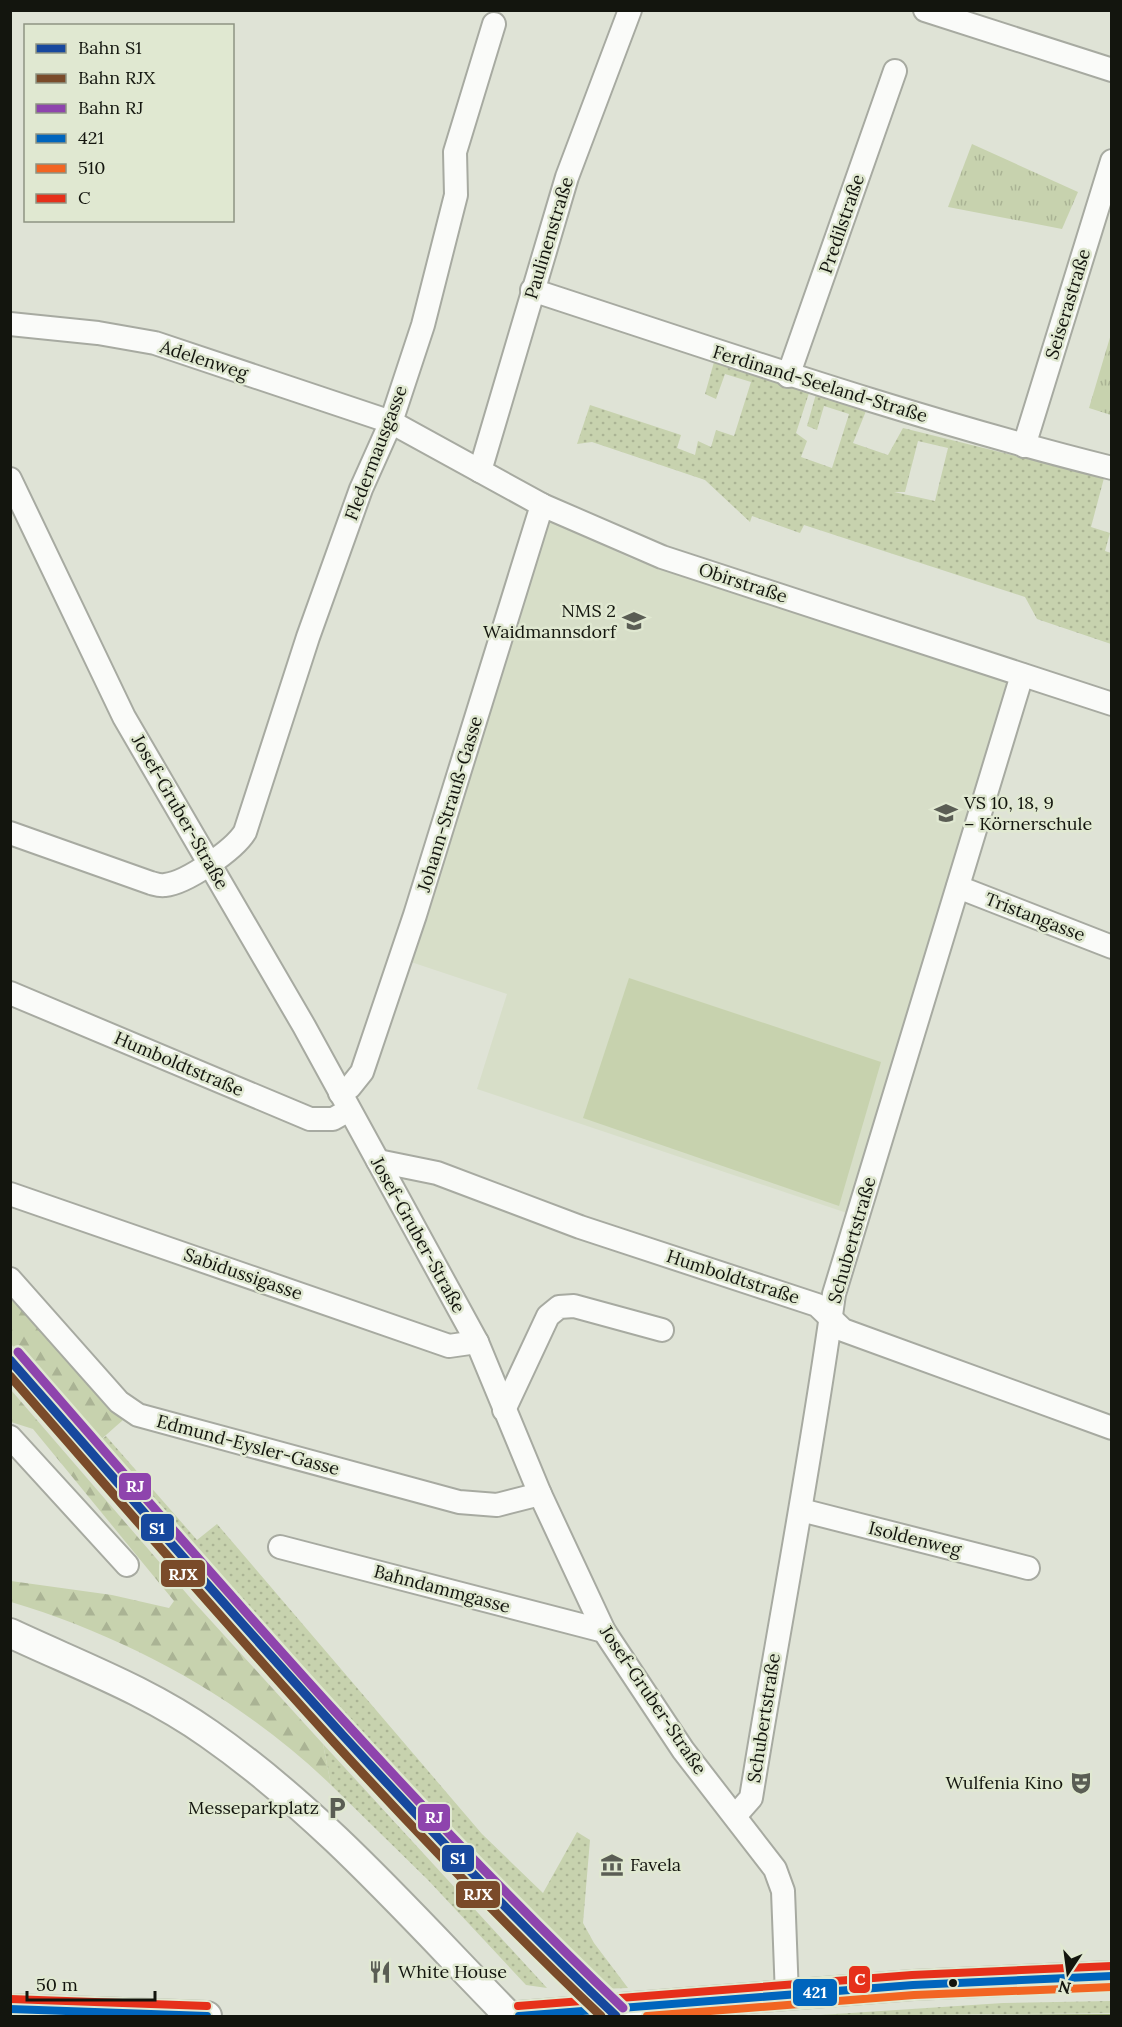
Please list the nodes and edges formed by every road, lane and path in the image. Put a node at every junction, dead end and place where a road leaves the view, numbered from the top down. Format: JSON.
{"nodes":[{"id":1,"x":630,"y":10,"type":"edge"},
{"id":2,"x":925,"y":10,"type":"edge"},
{"id":3,"x":494,"y":24,"type":"dead end"},
{"id":4,"x":1112,"y":70,"type":"edge"},
{"id":5,"x":895,"y":71,"type":"dead end"},
{"id":6,"x":1112,"y":161,"type":"edge"},
{"id":7,"x":532,"y":290,"type":"junction"},
{"id":8,"x":10,"y":324,"type":"edge"},
{"id":9,"x":788,"y":376,"type":"junction"},
{"id":10,"x":391,"y":422,"type":"junction"},
{"id":11,"x":1024,"y":446,"type":"junction"},
{"id":12,"x":1112,"y":468,"type":"edge"},
{"id":13,"x":480,"y":471,"type":"junction"},
{"id":14,"x":10,"y":478,"type":"edge"},
{"id":15,"x":542,"y":505,"type":"junction"},
{"id":16,"x":19,"y":521,"type":"edge"},
{"id":17,"x":1022,"y":675,"type":"junction"},
{"id":18,"x":1112,"y":704,"type":"edge"},
{"id":19,"x":10,"y":833,"type":"edge"},
{"id":20,"x":210,"y":863,"type":"junction"},
{"id":21,"x":958,"y":887,"type":"junction"},
{"id":22,"x":1112,"y":946,"type":"edge"},
{"id":23,"x":10,"y":993,"type":"edge"},
{"id":24,"x":344,"y":1101,"type":"junction"},
{"id":25,"x":378,"y":1161,"type":"junction"},
{"id":26,"x":10,"y":1194,"type":"edge"},
{"id":27,"x":10,"y":1279,"type":"edge"},
{"id":28,"x":831,"y":1319,"type":"junction"},
{"id":29,"x":662,"y":1330,"type":"dead end"},
{"id":30,"x":477,"y":1342,"type":"junction"},
{"id":31,"x":504,"y":1410,"type":"junction"},
{"id":32,"x":1112,"y":1428,"type":"edge"},
{"id":33,"x":10,"y":1437,"type":"edge"},
{"id":34,"x":540,"y":1494,"type":"junction"},
{"id":35,"x":801,"y":1510,"type":"junction"},
{"id":36,"x":280,"y":1547,"type":"dead end"},
{"id":37,"x":127,"y":1565,"type":"dead end"},
{"id":38,"x":1028,"y":1568,"type":"dead end"},
{"id":39,"x":604,"y":1631,"type":"junction"},
{"id":40,"x":10,"y":1633,"type":"edge"},
{"id":41,"x":10,"y":1638,"type":"edge"},
{"id":42,"x":38,"y":1646,"type":"junction"},
{"id":43,"x":736,"y":1815,"type":"junction"},
{"id":44,"x":1112,"y":1976,"type":"edge"},
{"id":45,"x":786,"y":1996,"type":"junction"},
{"id":46,"x":10,"y":2009,"type":"edge"},
{"id":47,"x":207,"y":2016,"type":"edge"},
{"id":48,"x":509,"y":2016,"type":"edge"},
{"id":49,"x":519,"y":2016,"type":"edge"}],
"edges":[{"from":1,"to":7,"type":"street","name":"Paulinenstraße"},
{"from":2,"to":4,"type":"street"},
{"from":3,"to":10,"type":"street","name":"Fledermausgasse"},
{"from":5,"to":9,"type":"street","name":"Predilstraße"},
{"from":6,"to":11,"type":"street","name":"Seiserastraße"},
{"from":7,"to":9,"type":"street","name":"Ferdinand-Seeland-Straße"},
{"from":7,"to":13,"type":"street","name":"Paulinenstraße"},
{"from":8,"to":10,"type":"street","name":"Adelenweg"},
{"from":9,"to":11,"type":"street","name":"Ferdinand-Seeland-Straße"},
{"from":10,"to":13,"type":"street","name":"Obirstraße"},
{"from":10,"to":20,"type":"street","name":"Fledermausgasse"},
{"from":11,"to":12,"type":"street","name":"Ferdinand-Seeland-Straße"},
{"from":13,"to":15,"type":"street","name":"Obirstraße"},
{"from":14,"to":16,"type":"street","name":"Josef-Gruber-Straße"},
{"from":15,"to":17,"type":"street","name":"Obirstraße"},
{"from":15,"to":24,"type":"street","name":"Johann-Strauß-Gasse"},
{"from":16,"to":20,"type":"street","name":"Josef-Gruber-Straße"},
{"from":17,"to":18,"type":"street","name":"Obirstraße"},
{"from":17,"to":21,"type":"street","name":"Schubertstraße"},
{"from":19,"to":20,"type":"street","name":"Fledermausgasse"},
{"from":20,"to":24,"type":"street","name":"Josef-Gruber-Straße"},
{"from":21,"to":22,"type":"street","name":"Tristangasse"},
{"from":21,"to":28,"type":"street","name":"Schubertstraße"},
{"from":23,"to":24,"type":"street","name":"Humboldtstraße"},
{"from":24,"to":25,"type":"street","name":"Josef-Gruber-Straße"},
{"from":25,"to":28,"type":"street","name":"Humboldtstraße"},
{"from":25,"to":30,"type":"street","name":"Josef-Gruber-Straße"},
{"from":26,"to":30,"type":"street","name":"Sabidussigasse"},
{"from":27,"to":34,"type":"street","name":"Edmund-Eysler-Gasse"},
{"from":28,"to":32,"type":"street","name":"Humboldtstraße"},
{"from":28,"to":35,"type":"street","name":"Schubertstraße"},
{"from":29,"to":31,"type":"street"},
{"from":30,"to":31,"type":"street","name":"Josef-Gruber-Straße"},
{"from":31,"to":34,"type":"street","name":"Josef-Gruber-Straße"},
{"from":33,"to":37,"type":"street"},
{"from":34,"to":39,"type":"street","name":"Josef-Gruber-Straße"},
{"from":35,"to":38,"type":"street","name":"Isoldenweg"},
{"from":35,"to":43,"type":"street","name":"Schubertstraße"},
{"from":36,"to":39,"type":"street","name":"Bahndammgasse"},
{"from":39,"to":43,"type":"street","name":"Josef-Gruber-Straße"},
{"from":40,"to":42,"type":"main road"},
{"from":41,"to":42,"type":"main road"},
{"from":42,"to":48,"type":"main road"},
{"from":43,"to":45,"type":"street","name":"Josef-Gruber-Straße"},
{"from":44,"to":45,"type":"main road"},
{"from":45,"to":49,"type":"main road"},
{"from":46,"to":47,"type":"main road"}]}
